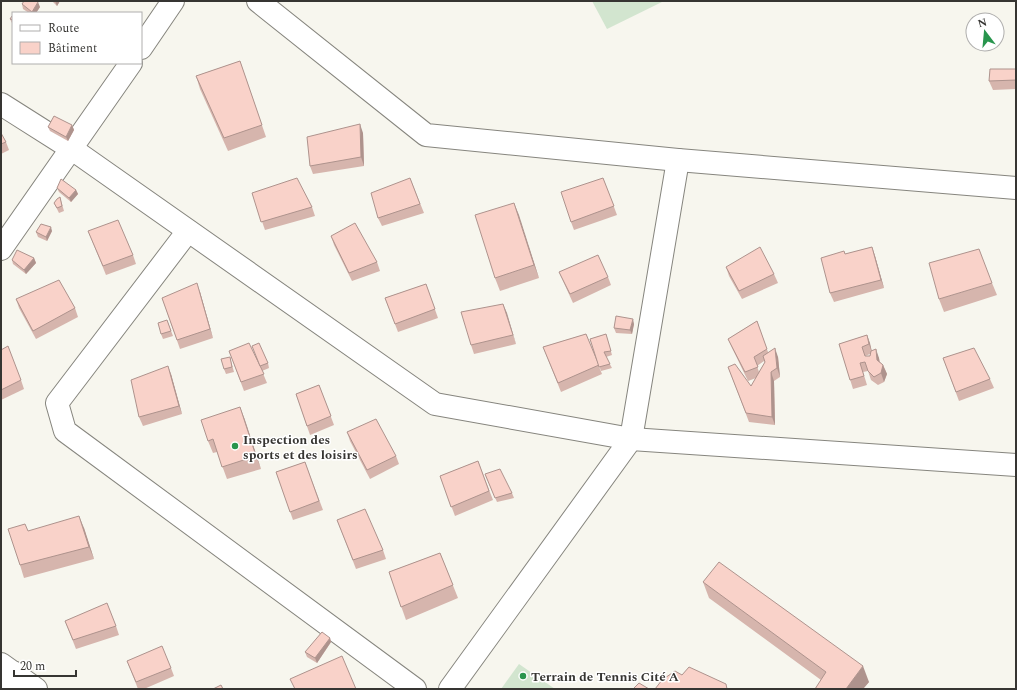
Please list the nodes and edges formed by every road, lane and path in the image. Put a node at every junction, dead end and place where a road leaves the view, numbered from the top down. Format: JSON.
{"nodes":[{"id":1,"x":173,"y":1,"type":"edge"},
{"id":2,"x":258,"y":1,"type":"edge"},
{"id":3,"x":142,"y":47,"type":"edge"},
{"id":4,"x":130,"y":64,"type":"edge"},
{"id":5,"x":1,"y":104,"type":"edge"},
{"id":6,"x":72,"y":149,"type":"junction"},
{"id":7,"x":678,"y":160,"type":"junction"},
{"id":8,"x":1016,"y":188,"type":"edge"},
{"id":9,"x":188,"y":230,"type":"junction"},
{"id":10,"x":1,"y":249,"type":"edge"},
{"id":11,"x":632,"y":439,"type":"junction"},
{"id":12,"x":1016,"y":465,"type":"edge"},
{"id":13,"x":6,"y":675,"type":"edge"},
{"id":14,"x":36,"y":689,"type":"edge"},
{"id":15,"x":415,"y":689,"type":"edge"},
{"id":16,"x":450,"y":689,"type":"edge"}],
"edges":[{"from":1,"to":3,"type":"street"},
{"from":2,"to":7,"type":"street"},
{"from":4,"to":6,"type":"street"},
{"from":5,"to":6,"type":"street"},
{"from":6,"to":9,"type":"street"},
{"from":6,"to":10,"type":"street"},
{"from":7,"to":8,"type":"street"},
{"from":7,"to":11,"type":"street"},
{"from":9,"to":11,"type":"street"},
{"from":9,"to":15,"type":"street"},
{"from":11,"to":12,"type":"street"},
{"from":11,"to":16,"type":"street"},
{"from":13,"to":14,"type":"street"}]}
